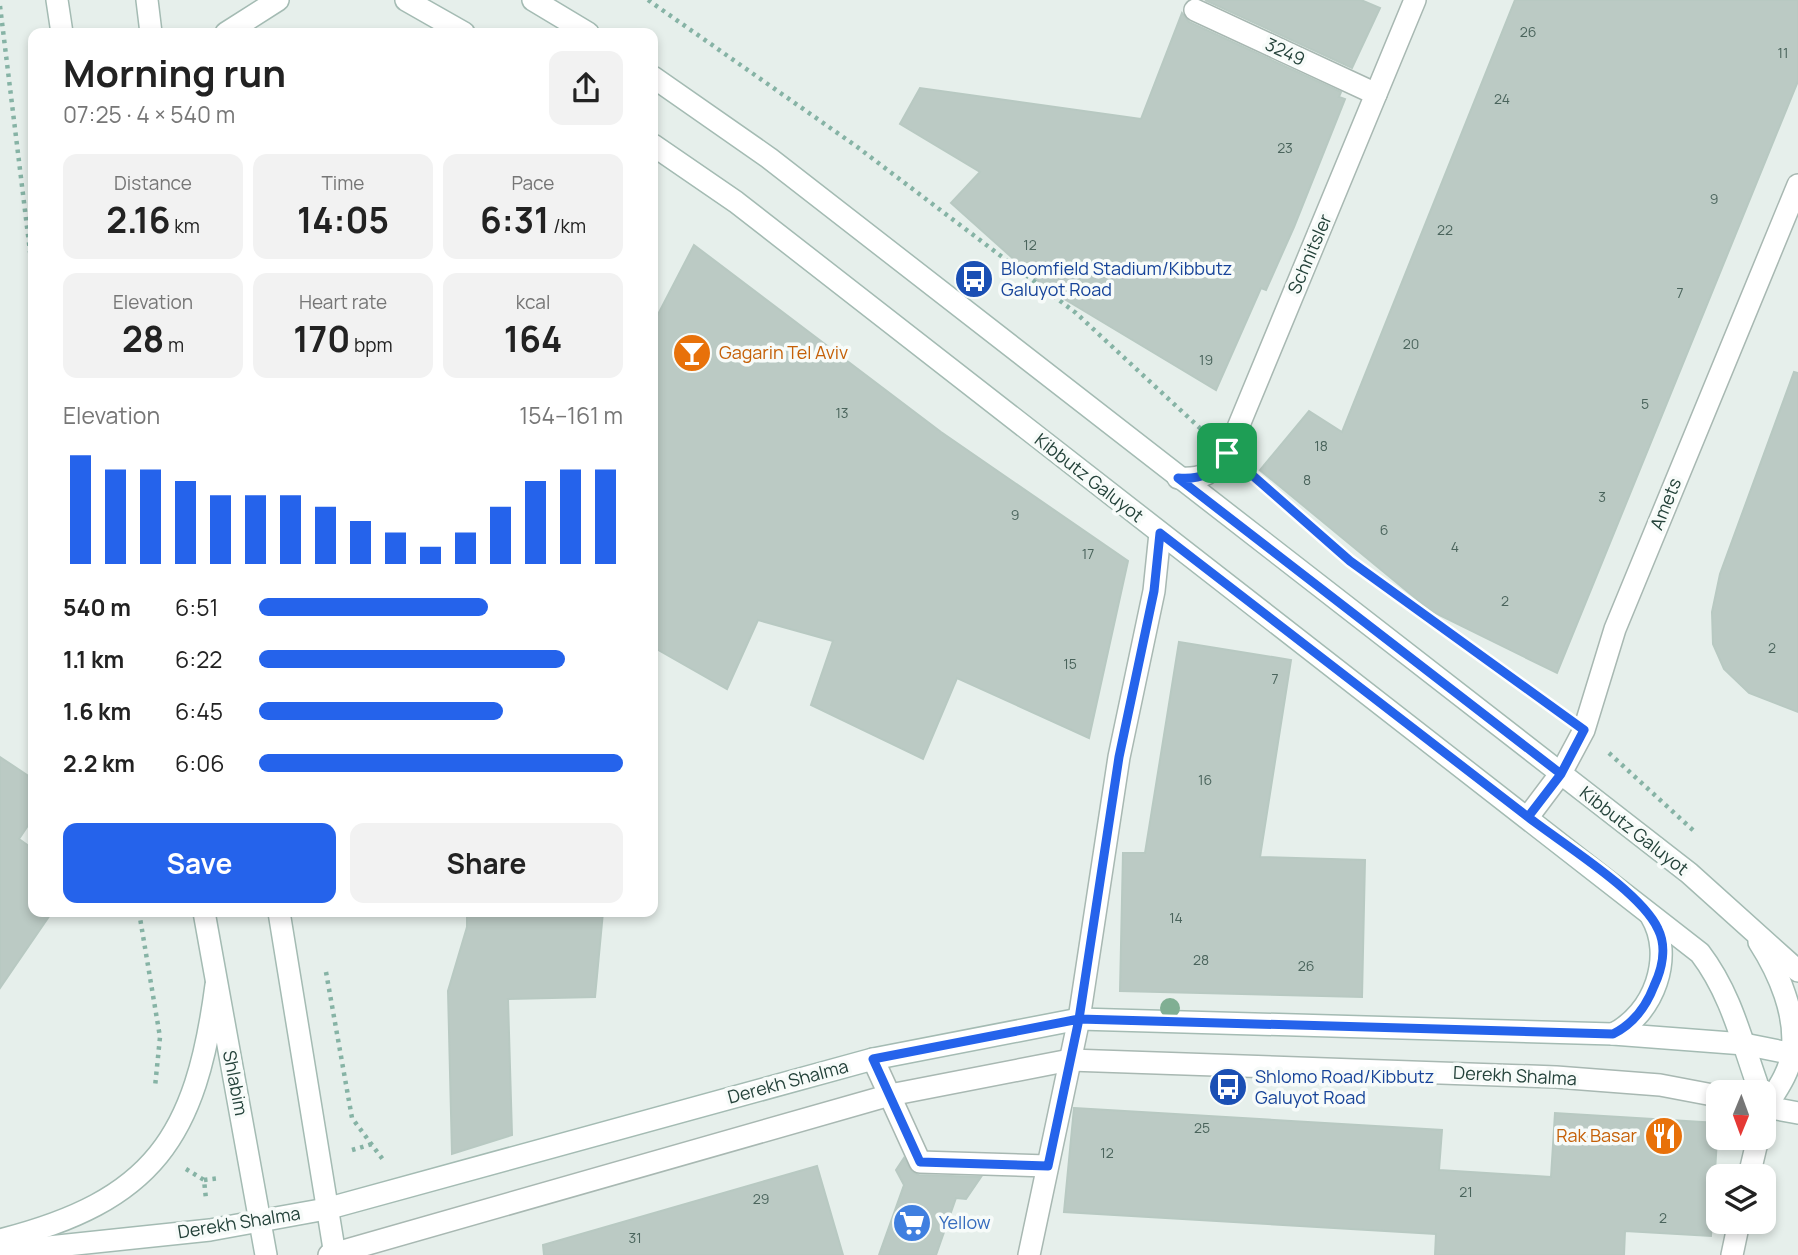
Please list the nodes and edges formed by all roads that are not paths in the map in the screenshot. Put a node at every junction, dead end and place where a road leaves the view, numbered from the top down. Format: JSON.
{"nodes":[{"id":1,"x":57,"y":0,"type":"edge"},
{"id":2,"x":147,"y":0,"type":"edge"},
{"id":3,"x":278,"y":0,"type":"edge"},
{"id":4,"x":406,"y":0,"type":"edge"},
{"id":5,"x":533,"y":0,"type":"edge"},
{"id":6,"x":1415,"y":0,"type":"edge"},
{"id":7,"x":1195,"y":10,"type":"dead end"},
{"id":8,"x":61,"y":28,"type":"edge"},
{"id":9,"x":150,"y":28,"type":"edge"},
{"id":10,"x":234,"y":28,"type":"edge"},
{"id":11,"x":455,"y":28,"type":"edge"},
{"id":12,"x":580,"y":28,"type":"edge"},
{"id":13,"x":658,"y":80,"type":"edge"},
{"id":14,"x":1376,"y":94,"type":"junction"},
{"id":15,"x":658,"y":148,"type":"edge"},
{"id":16,"x":1798,"y":186,"type":"edge"},
{"id":17,"x":1178,"y":478,"type":"junction"},
{"id":18,"x":1160,"y":533,"type":"junction"},
{"id":19,"x":1561,"y":774,"type":"junction"},
{"id":20,"x":1528,"y":817,"type":"junction"},
{"id":21,"x":1644,"y":906,"type":"junction"},
{"id":22,"x":205,"y":917,"type":"edge"},
{"id":23,"x":280,"y":917,"type":"edge"},
{"id":24,"x":1747,"y":923,"type":"junction"},
{"id":25,"x":1798,"y":971,"type":"edge"},
{"id":26,"x":216,"y":985,"type":"junction"},
{"id":27,"x":1079,"y":1019,"type":"junction"},
{"id":28,"x":1613,"y":1034,"type":"junction"},
{"id":29,"x":1744,"y":1045,"type":"junction"},
{"id":30,"x":1795,"y":1054,"type":"edge"},
{"id":31,"x":873,"y":1059,"type":"junction"},
{"id":32,"x":1070,"y":1059,"type":"junction"},
{"id":33,"x":1756,"y":1080,"type":"edge"},
{"id":34,"x":1776,"y":1088,"type":"edge"},
{"id":35,"x":1706,"y":1094,"type":"edge"},
{"id":36,"x":890,"y":1096,"type":"junction"},
{"id":37,"x":1776,"y":1107,"type":"edge"},
{"id":38,"x":1798,"y":1113,"type":"edge"},
{"id":39,"x":1048,"y":1166,"type":"junction"},
{"id":40,"x":326,"y":1209,"type":"junction"},
{"id":41,"x":261,"y":1222,"type":"junction"},
{"id":42,"x":1737,"y":1234,"type":"edge"},
{"id":43,"x":0,"y":1240,"type":"edge"},
{"id":44,"x":0,"y":1252,"type":"edge"},
{"id":45,"x":30,"y":1252,"type":"edge"},
{"id":46,"x":266,"y":1255,"type":"edge"},
{"id":47,"x":333,"y":1255,"type":"edge"},
{"id":48,"x":1029,"y":1255,"type":"edge"},
{"id":49,"x":1732,"y":1255,"type":"edge"}],
"edges":[{"from":1,"to":8,"type":"main road"},
{"from":2,"to":9,"type":"main road"},
{"from":3,"to":10,"type":"main road"},
{"from":4,"to":11,"type":"main road"},
{"from":5,"to":12,"type":"main road"},
{"from":6,"to":14,"type":"main road","name":"Schnitsler"},
{"from":7,"to":14,"type":"main road","name":"3249"},
{"from":13,"to":17,"type":"main road","name":"Kibbutz Galuyot"},
{"from":14,"to":17,"type":"main road","name":"Schnitsler"},
{"from":15,"to":18,"type":"main road","name":"Kibbutz Galuyot"},
{"from":16,"to":19,"type":"main road","name":"Amets"},
{"from":17,"to":19,"type":"main road","name":"Kibbutz Galuyot"},
{"from":18,"to":20,"type":"main road","name":"Kibbutz Galuyot"},
{"from":18,"to":27,"type":"main road"},
{"from":19,"to":20,"type":"main road","name":"Amets"},
{"from":19,"to":24,"type":"main road","name":"Kibbutz Galuyot"},
{"from":20,"to":21,"type":"main road","name":"Kibbutz Galuyot"},
{"from":21,"to":28,"type":"main road"},
{"from":21,"to":29,"type":"main road","name":"Kibbutz Galuyot"},
{"from":22,"to":26,"type":"main road","name":"Shlabim"},
{"from":23,"to":40,"type":"main road"},
{"from":24,"to":25,"type":"main road","name":"Kibbutz Galuyot"},
{"from":24,"to":30,"type":"main road","name":"Kibbutz Galuyot"},
{"from":26,"to":41,"type":"main road","name":"Shlabim"},
{"from":26,"to":43,"type":"main road"},
{"from":27,"to":28,"type":"main road","name":"Derekh Shalma"},
{"from":27,"to":31,"type":"main road","name":"Derekh Shalma"},
{"from":27,"to":32,"type":"main road"},
{"from":28,"to":29,"type":"main road","name":"Derekh Shalma"},
{"from":29,"to":30,"type":"main road","name":"Derekh Shalma"},
{"from":29,"to":33,"type":"main road","name":"Kibbutz Galuyot"},
{"from":30,"to":34,"type":"main road","name":"Kibbutz Galuyot"},
{"from":31,"to":36,"type":"main road"},
{"from":31,"to":40,"type":"main road","name":"Derekh Shalma"},
{"from":32,"to":35,"type":"main road","name":"Derekh Shalma"},
{"from":32,"to":36,"type":"main road","name":"Derekh Shalma"},
{"from":32,"to":39,"type":"main road"},
{"from":36,"to":39,"type":"main road"},
{"from":36,"to":47,"type":"main road","name":"Derekh Shalma"},
{"from":37,"to":38,"type":"main road"},
{"from":39,"to":48,"type":"main road"},
{"from":40,"to":41,"type":"main road","name":"Derekh Shalma"},
{"from":40,"to":47,"type":"main road"},
{"from":41,"to":45,"type":"main road","name":"Derekh Shalma"},
{"from":41,"to":46,"type":"main road","name":"Shlabim"},
{"from":42,"to":49,"type":"main road"},
{"from":44,"to":45,"type":"main road","name":"Derekh Shalma"}]}
